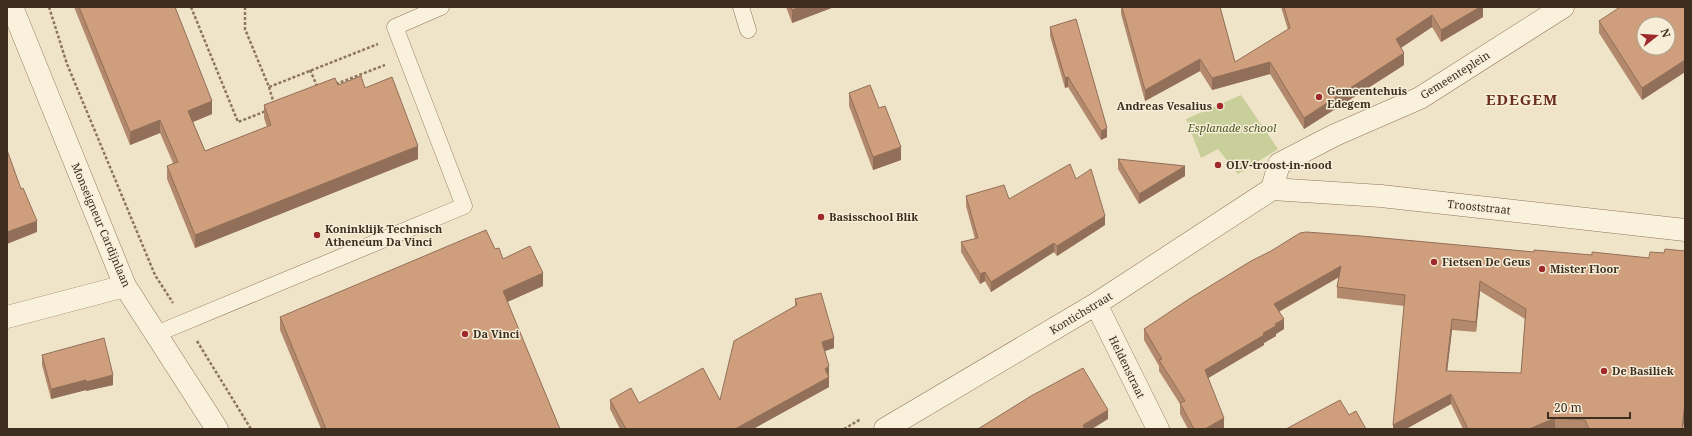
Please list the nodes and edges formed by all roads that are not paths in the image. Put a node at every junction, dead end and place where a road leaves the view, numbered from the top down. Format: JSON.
{"nodes":[{"id":1,"x":12,"y":7,"type":"edge"},
{"id":2,"x":441,"y":7,"type":"edge"},
{"id":3,"x":741,"y":7,"type":"edge"},
{"id":4,"x":1563,"y":7,"type":"edge"},
{"id":5,"x":748,"y":30,"type":"dead end"},
{"id":6,"x":1272,"y":189,"type":"junction"},
{"id":7,"x":1685,"y":230,"type":"edge"},
{"id":8,"x":126,"y":286,"type":"junction"},
{"id":9,"x":1096,"y":304,"type":"junction"},
{"id":10,"x":7,"y":317,"type":"edge"},
{"id":11,"x":156,"y":334,"type":"junction"},
{"id":12,"x":217,"y":429,"type":"edge"},
{"id":13,"x":885,"y":429,"type":"edge"},
{"id":14,"x":1158,"y":429,"type":"edge"}],
"edges":[{"from":1,"to":8,"type":"street","name":"Monseigneur Cardijnlaan"},
{"from":2,"to":11,"type":"lane"},
{"from":3,"to":5,"type":"lane"},
{"from":4,"to":6,"type":"street","name":"Gemeenteplein"},
{"from":6,"to":7,"type":"street","name":"Trooststraat"},
{"from":6,"to":9,"type":"street","name":"Kontichstraat"},
{"from":8,"to":10,"type":"street"},
{"from":8,"to":11,"type":"street","name":"Monseigneur Cardijnlaan"},
{"from":9,"to":13,"type":"street","name":"Kontichstraat"},
{"from":9,"to":14,"type":"street","name":"Heldenstraat"},
{"from":11,"to":12,"type":"street","name":"Monseigneur Cardijnlaan"}]}
